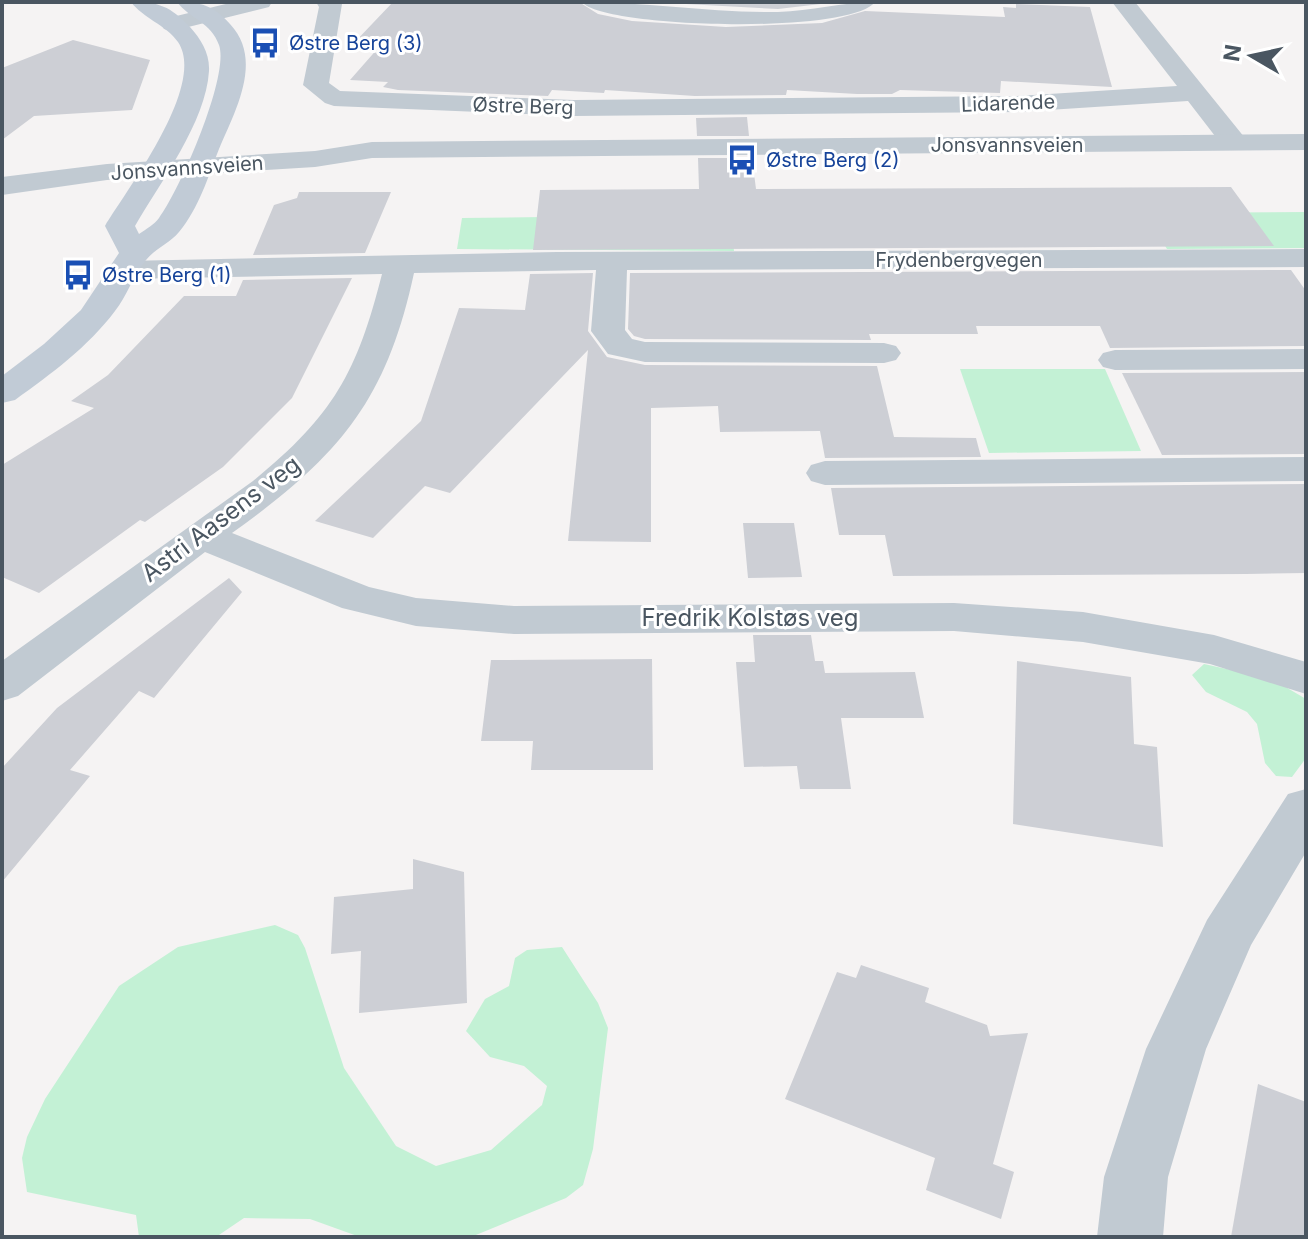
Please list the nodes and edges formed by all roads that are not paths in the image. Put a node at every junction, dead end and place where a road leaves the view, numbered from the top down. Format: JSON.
{"nodes":[{"id":1,"x":142,"y":2,"type":"edge"},
{"id":2,"x":261,"y":2,"type":"edge"},
{"id":3,"x":327,"y":2,"type":"edge"},
{"id":4,"x":593,"y":2,"type":"edge"},
{"id":5,"x":864,"y":2,"type":"edge"},
{"id":6,"x":1123,"y":2,"type":"edge"},
{"id":7,"x":180,"y":13,"type":"edge"},
{"id":8,"x":210,"y":16,"type":"junction"},
{"id":9,"x":1195,"y":93,"type":"junction"},
{"id":10,"x":820,"y":106,"type":"joint"},
{"id":11,"x":1306,"y":142,"type":"edge"},
{"id":12,"x":1235,"y":143,"type":"junction"},
{"id":13,"x":203,"y":155,"type":"junction"},
{"id":14,"x":158,"y":158,"type":"junction"},
{"id":15,"x":2,"y":168,"type":"edge"},
{"id":16,"x":2,"y":186,"type":"edge"},
{"id":17,"x":1306,"y":258,"type":"edge"},
{"id":18,"x":130,"y":261,"type":"junction"},
{"id":19,"x":612,"y":261,"type":"junction"},
{"id":20,"x":400,"y":264,"type":"junction"},
{"id":21,"x":884,"y":353,"type":"dead end"},
{"id":22,"x":1306,"y":359,"type":"edge"},
{"id":23,"x":1115,"y":360,"type":"dead end"},
{"id":24,"x":2,"y":392,"type":"edge"},
{"id":25,"x":1306,"y":469,"type":"edge"},
{"id":26,"x":825,"y":473,"type":"dead end"},
{"id":27,"x":201,"y":536,"type":"junction"},
{"id":28,"x":1306,"y":678,"type":"edge"},
{"id":29,"x":2,"y":685,"type":"edge"},
{"id":30,"x":1306,"y":808,"type":"edge"},
{"id":31,"x":1130,"y":1237,"type":"edge"}],
"edges":[{"from":1,"to":7,"type":"main road"},
{"from":2,"to":8,"type":"street"},
{"from":3,"to":10,"type":"street","name":"Østre Berg"},
{"from":4,"to":5,"type":"street"},
{"from":6,"to":9,"type":"street"},
{"from":7,"to":8,"type":"street"},
{"from":7,"to":14,"type":"main road"},
{"from":8,"to":13,"type":"main road"},
{"from":9,"to":10,"type":"street","name":"Lidarende"},
{"from":9,"to":12,"type":"street"},
{"from":11,"to":12,"type":"street","name":"Jonsvannsveien"},
{"from":12,"to":13,"type":"street","name":"Jonsvannsveien"},
{"from":13,"to":14,"type":"street","name":"Jonsvannsveien"},
{"from":13,"to":18,"type":"main road"},
{"from":14,"to":15,"type":"street","name":"Jonsvannsveien"},
{"from":14,"to":16,"type":"street","name":"Jonsvannsveien"},
{"from":14,"to":18,"type":"main road"},
{"from":17,"to":19,"type":"street","name":"Frydenbergvegen"},
{"from":18,"to":20,"type":"street","name":"Frydenbergvegen"},
{"from":18,"to":24,"type":"main road"},
{"from":19,"to":20,"type":"street","name":"Frydenbergvegen"},
{"from":19,"to":21,"type":"street"},
{"from":20,"to":27,"type":"street","name":"Astri Aasens veg"},
{"from":22,"to":23,"type":"street"},
{"from":25,"to":26,"type":"street"},
{"from":27,"to":28,"type":"street","name":"Fredrik Kolstøs veg"},
{"from":27,"to":29,"type":"street","name":"Astri Aasens veg"},
{"from":30,"to":31,"type":"street"}]}
